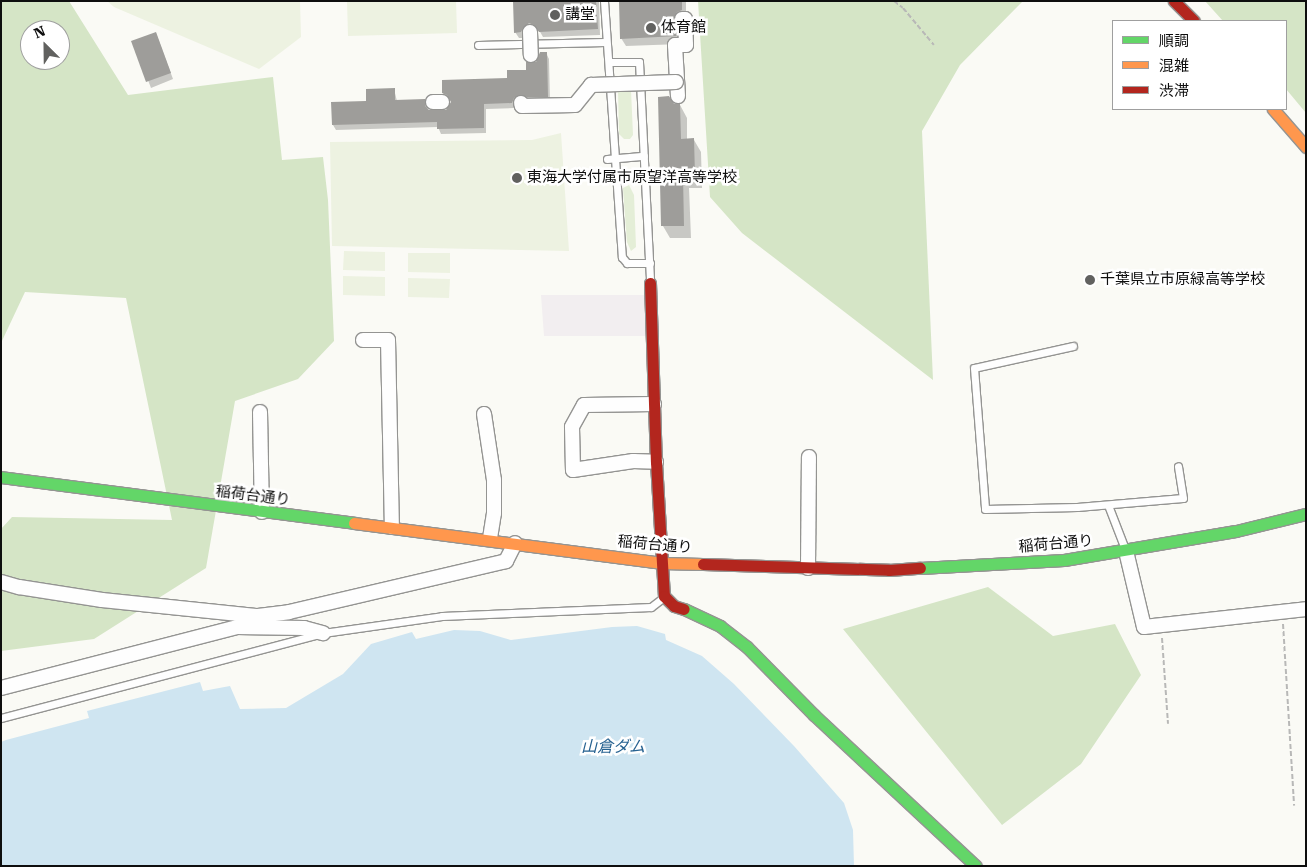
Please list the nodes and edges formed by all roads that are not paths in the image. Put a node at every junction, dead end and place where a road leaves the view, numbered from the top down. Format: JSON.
{"nodes":[{"id":1,"x":604,"y":1,"type":"edge"},
{"id":2,"x":1174,"y":1,"type":"edge"},
{"id":3,"x":682,"y":19,"type":"dead end"},
{"id":4,"x":1193,"y":20,"type":"edge"},
{"id":5,"x":530,"y":32,"type":"dead end"},
{"id":6,"x":605,"y":42,"type":"junction"},
{"id":7,"x":478,"y":45,"type":"dead end"},
{"id":8,"x":531,"y":55,"type":"dead end"},
{"id":9,"x":609,"y":62,"type":"junction"},
{"id":10,"x":676,"y":82,"type":"junction"},
{"id":11,"x":678,"y":96,"type":"dead end"},
{"id":12,"x":522,"y":103,"type":"dead end"},
{"id":13,"x":1274,"y":110,"type":"edge"},
{"id":14,"x":1306,"y":147,"type":"edge"},
{"id":15,"x":644,"y":156,"type":"junction"},
{"id":16,"x":611,"y":158,"type":"junction"},
{"id":17,"x":650,"y":263,"type":"junction"},
{"id":18,"x":650,"y":283,"type":"joint"},
{"id":19,"x":363,"y":340,"type":"dead end"},
{"id":20,"x":1073,"y":346,"type":"dead end"},
{"id":21,"x":654,"y":404,"type":"junction"},
{"id":22,"x":260,"y":412,"type":"dead end"},
{"id":23,"x":484,"y":414,"type":"dead end"},
{"id":24,"x":809,"y":457,"type":"dead end"},
{"id":25,"x":656,"y":462,"type":"junction"},
{"id":26,"x":1178,"y":466,"type":"dead end"},
{"id":27,"x":1,"y":478,"type":"edge"},
{"id":28,"x":1108,"y":505,"type":"junction"},
{"id":29,"x":262,"y":512,"type":"junction"},
{"id":30,"x":1306,"y":514,"type":"edge"},
{"id":31,"x":392,"y":527,"type":"junction"},
{"id":32,"x":490,"y":539,"type":"junction"},
{"id":33,"x":516,"y":543,"type":"junction"},
{"id":34,"x":1126,"y":551,"type":"junction"},
{"id":35,"x":662,"y":563,"type":"junction"},
{"id":36,"x":808,"y":568,"type":"junction"},
{"id":37,"x":1,"y":582,"type":"edge"},
{"id":38,"x":664,"y":596,"type":"junction"},
{"id":39,"x":1306,"y":609,"type":"edge"},
{"id":40,"x":323,"y":633,"type":"junction"},
{"id":41,"x":1,"y":688,"type":"edge"},
{"id":42,"x":1,"y":718,"type":"edge"},
{"id":43,"x":976,"y":866,"type":"edge"}],
"edges":[{"from":1,"to":6,"type":"lane"},
{"from":2,"to":4,"type":"street"},
{"from":3,"to":10,"type":"street"},
{"from":5,"to":8,"type":"street","bridge":true},
{"from":6,"to":7,"type":"lane"},
{"from":6,"to":9,"type":"lane"},
{"from":9,"to":15,"type":"lane"},
{"from":9,"to":16,"type":"lane"},
{"from":10,"to":11,"type":"street"},
{"from":10,"to":12,"type":"street","bridge":true},
{"from":13,"to":14,"type":"street"},
{"from":15,"to":16,"type":"lane"},
{"from":15,"to":17,"type":"lane"},
{"from":16,"to":17,"type":"lane"},
{"from":17,"to":18,"type":"lane"},
{"from":18,"to":21,"type":"street"},
{"from":19,"to":31,"type":"street"},
{"from":20,"to":28,"type":"lane"},
{"from":21,"to":25,"type":"street"},
{"from":21,"to":25,"type":"street"},
{"from":22,"to":29,"type":"street"},
{"from":23,"to":32,"type":"street"},
{"from":24,"to":36,"type":"street"},
{"from":25,"to":35,"type":"street"},
{"from":26,"to":28,"type":"lane"},
{"from":27,"to":29,"type":"street","name":"稲荷台通り"},
{"from":28,"to":34,"type":"lane"},
{"from":29,"to":31,"type":"street","name":"稲荷台通り"},
{"from":30,"to":34,"type":"street","name":"稲荷台通り"},
{"from":31,"to":32,"type":"street","name":"稲荷台通り"},
{"from":32,"to":33,"type":"street","name":"稲荷台通り"},
{"from":33,"to":35,"type":"street","name":"稲荷台通り"},
{"from":33,"to":37,"type":"street"},
{"from":34,"to":36,"type":"street","name":"稲荷台通り"},
{"from":34,"to":39,"type":"street"},
{"from":35,"to":36,"type":"street","name":"稲荷台通り"},
{"from":35,"to":38,"type":"street"},
{"from":38,"to":40,"type":"lane"},
{"from":38,"to":43,"type":"street"},
{"from":40,"to":41,"type":"street"},
{"from":40,"to":42,"type":"lane"}]}
